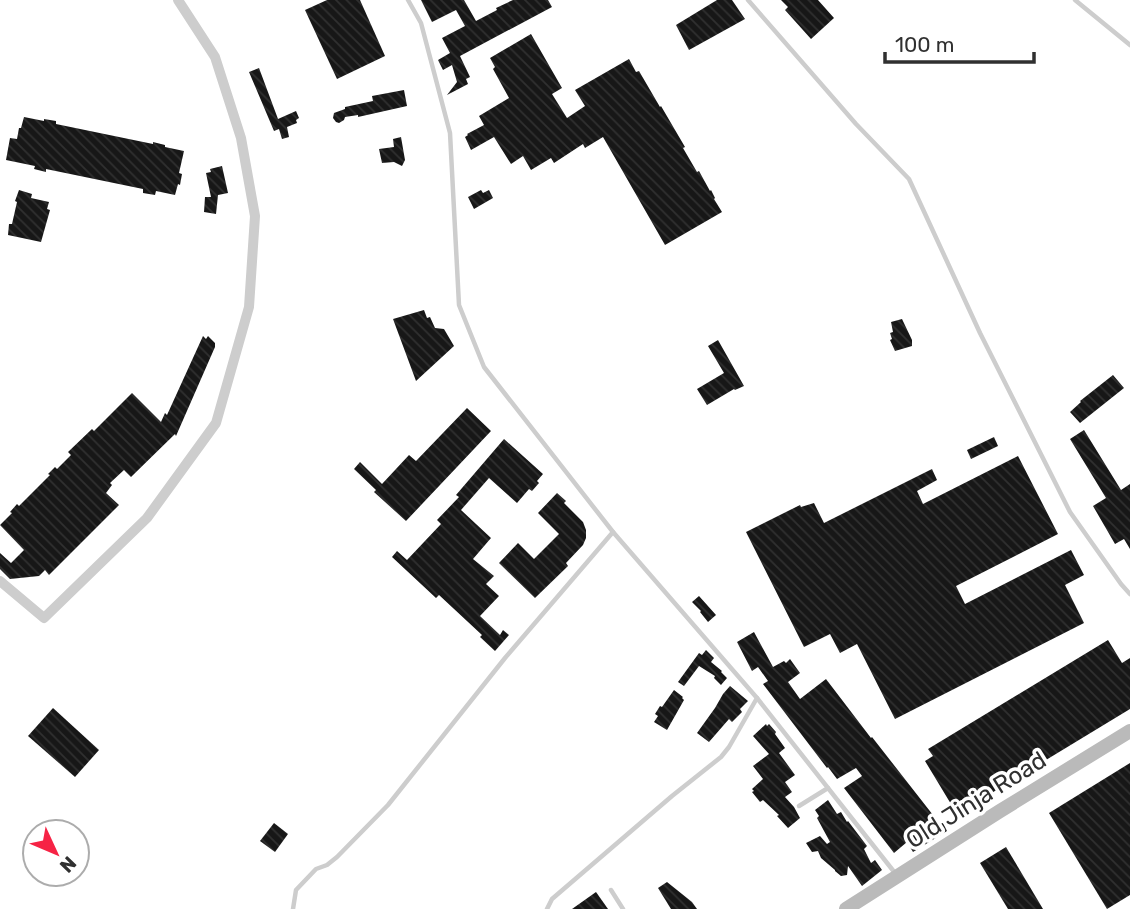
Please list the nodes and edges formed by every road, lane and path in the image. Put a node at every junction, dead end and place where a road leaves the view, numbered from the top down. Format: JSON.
{"nodes":[{"id":1,"x":178,"y":0,"type":"edge"},
{"id":2,"x":408,"y":0,"type":"edge"},
{"id":3,"x":748,"y":0,"type":"edge"},
{"id":4,"x":1075,"y":0,"type":"edge"},
{"id":5,"x":1130,"y":46,"type":"edge"},
{"id":6,"x":614,"y":531,"type":"junction"},
{"id":7,"x":0,"y":581,"type":"edge"},
{"id":8,"x":1130,"y":594,"type":"edge"},
{"id":9,"x":757,"y":698,"type":"junction"},
{"id":10,"x":1130,"y":731,"type":"edge"},
{"id":11,"x":828,"y":788,"type":"junction"},
{"id":12,"x":799,"y":806,"type":"dead end"},
{"id":13,"x":898,"y":876,"type":"junction"},
{"id":14,"x":611,"y":890,"type":"dead end"},
{"id":15,"x":293,"y":909,"type":"edge"},
{"id":16,"x":547,"y":909,"type":"edge"},
{"id":17,"x":623,"y":909,"type":"edge"},
{"id":18,"x":846,"y":909,"type":"edge"}],
"edges":[{"from":1,"to":7,"type":"street"},
{"from":2,"to":6,"type":"lane"},
{"from":3,"to":8,"type":"lane"},
{"from":4,"to":5,"type":"lane"},
{"from":6,"to":9,"type":"lane"},
{"from":6,"to":15,"type":"lane"},
{"from":9,"to":11,"type":"lane"},
{"from":9,"to":16,"type":"lane"},
{"from":10,"to":13,"type":"main road","name":"Old Jinja Road"},
{"from":11,"to":12,"type":"lane"},
{"from":11,"to":13,"type":"lane"},
{"from":13,"to":18,"type":"main road","name":"Old Jinja Road"},
{"from":14,"to":17,"type":"lane"}]}
